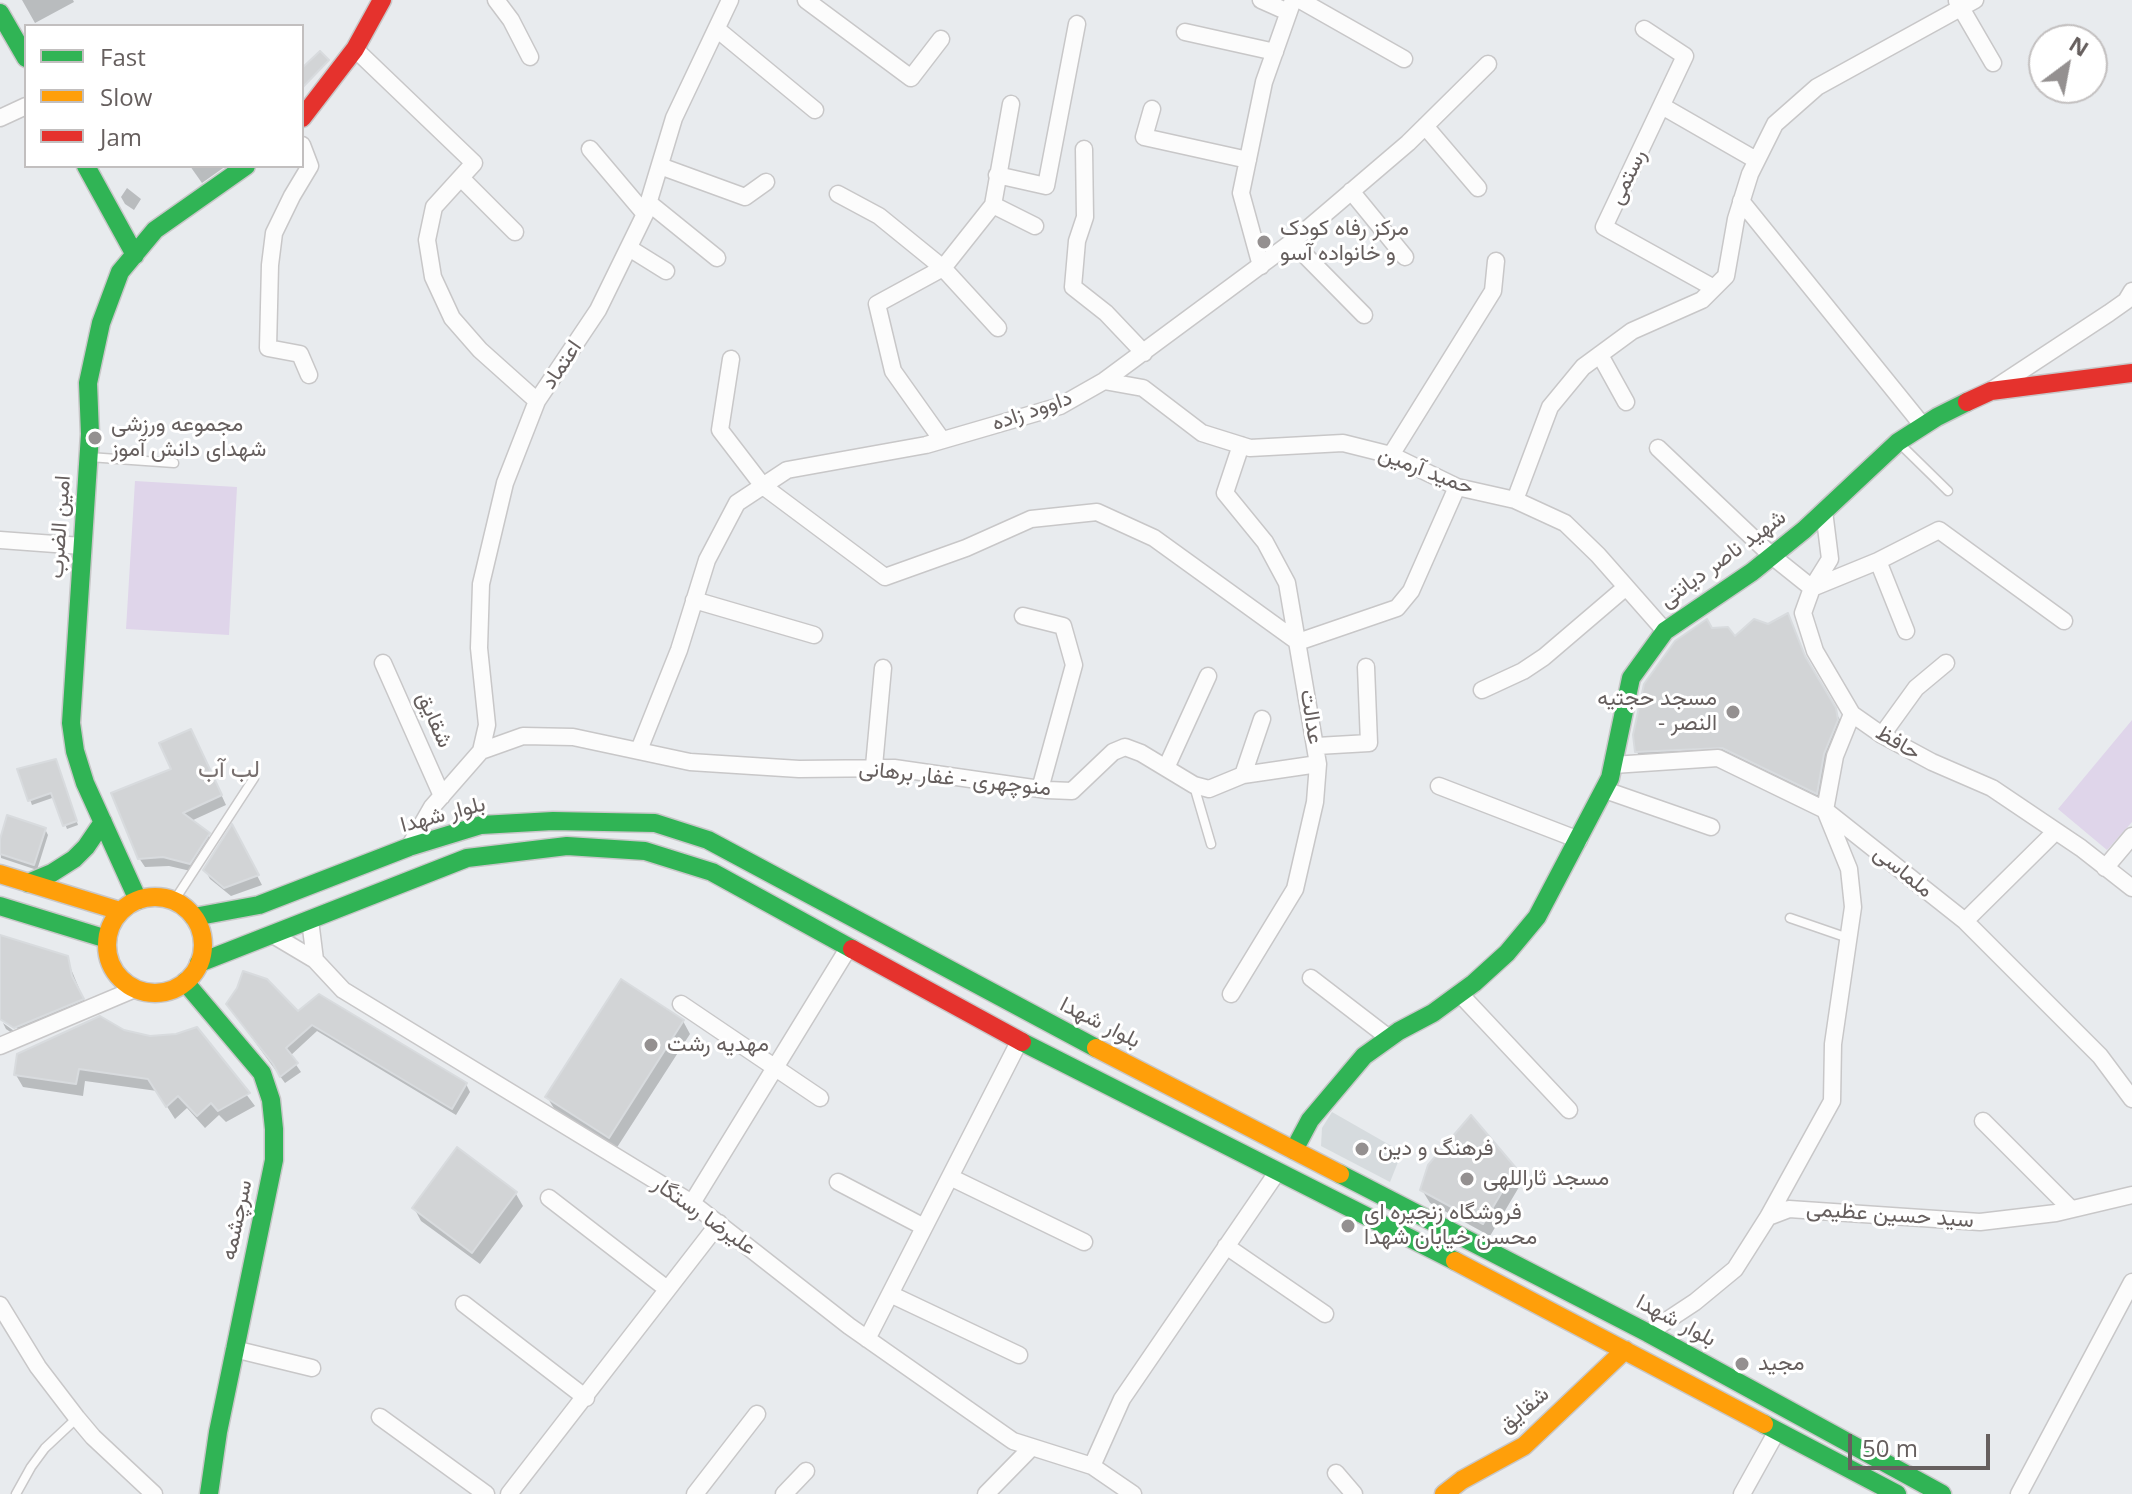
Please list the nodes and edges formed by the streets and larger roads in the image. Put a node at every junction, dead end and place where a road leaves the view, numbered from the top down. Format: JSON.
{"nodes":[{"id":1,"x":382,"y":0,"type":"edge"},
{"id":2,"x":496,"y":0,"type":"edge"},
{"id":3,"x":730,"y":0,"type":"edge"},
{"id":4,"x":806,"y":0,"type":"edge"},
{"id":5,"x":1261,"y":0,"type":"edge"},
{"id":6,"x":1964,"y":3,"type":"edge"},
{"id":7,"x":1294,"y":4,"type":"edge"},
{"id":8,"x":0,"y":13,"type":"edge"},
{"id":9,"x":1077,"y":24,"type":"dead end"},
{"id":10,"x":1644,"y":29,"type":"dead end"},
{"id":11,"x":718,"y":30,"type":"junction"},
{"id":12,"x":1185,"y":32,"type":"dead end"},
{"id":13,"x":941,"y":39,"type":"dead end"},
{"id":14,"x":355,"y":49,"type":"junction"},
{"id":15,"x":1275,"y":52,"type":"junction"},
{"id":16,"x":24,"y":55,"type":"edge"},
{"id":17,"x":530,"y":57,"type":"dead end"},
{"id":18,"x":1404,"y":59,"type":"dead end"},
{"id":19,"x":1993,"y":63,"type":"dead end"},
{"id":20,"x":1488,"y":64,"type":"dead end"},
{"id":21,"x":1011,"y":104,"type":"dead end"},
{"id":22,"x":1662,"y":106,"type":"junction"},
{"id":23,"x":24,"y":107,"type":"edge"},
{"id":24,"x":1152,"y":109,"type":"dead end"},
{"id":25,"x":815,"y":110,"type":"dead end"},
{"id":26,"x":304,"y":115,"type":"edge"},
{"id":27,"x":0,"y":118,"type":"edge"},
{"id":28,"x":1425,"y":126,"type":"junction"},
{"id":29,"x":590,"y":149,"type":"dead end"},
{"id":30,"x":1084,"y":149,"type":"dead end"},
{"id":31,"x":304,"y":150,"type":"edge"},
{"id":32,"x":1248,"y":160,"type":"junction"},
{"id":33,"x":1756,"y":160,"type":"junction"},
{"id":34,"x":660,"y":166,"type":"junction"},
{"id":35,"x":87,"y":168,"type":"edge"},
{"id":36,"x":243,"y":168,"type":"edge"},
{"id":37,"x":997,"y":175,"type":"junction"},
{"id":38,"x":461,"y":178,"type":"junction"},
{"id":39,"x":766,"y":182,"type":"dead end"},
{"id":40,"x":1478,"y":188,"type":"dead end"},
{"id":41,"x":1351,"y":191,"type":"junction"},
{"id":42,"x":838,"y":194,"type":"dead end"},
{"id":43,"x":1741,"y":201,"type":"junction"},
{"id":44,"x":993,"y":205,"type":"junction"},
{"id":45,"x":647,"y":209,"type":"junction"},
{"id":46,"x":1035,"y":226,"type":"dead end"},
{"id":47,"x":515,"y":232,"type":"dead end"},
{"id":48,"x":1292,"y":242,"type":"junction"},
{"id":49,"x":629,"y":248,"type":"junction"},
{"id":50,"x":135,"y":255,"type":"junction"},
{"id":51,"x":1405,"y":257,"type":"dead end"},
{"id":52,"x":717,"y":258,"type":"dead end"},
{"id":53,"x":1496,"y":261,"type":"dead end"},
{"id":54,"x":1261,"y":266,"type":"junction"},
{"id":55,"x":943,"y":268,"type":"junction"},
{"id":56,"x":666,"y":271,"type":"dead end"},
{"id":57,"x":1714,"y":288,"type":"junction"},
{"id":58,"x":2132,"y":291,"type":"edge"},
{"id":59,"x":1364,"y":315,"type":"dead end"},
{"id":60,"x":998,"y":328,"type":"dead end"},
{"id":61,"x":1144,"y":353,"type":"junction"},
{"id":62,"x":1600,"y":355,"type":"junction"},
{"id":63,"x":731,"y":359,"type":"dead end"},
{"id":64,"x":309,"y":375,"type":"dead end"},
{"id":65,"x":2131,"y":375,"type":"edge"},
{"id":66,"x":1104,"y":381,"type":"junction"},
{"id":67,"x":1991,"y":391,"type":"junction"},
{"id":68,"x":537,"y":401,"type":"junction"},
{"id":69,"x":1626,"y":402,"type":"dead end"},
{"id":70,"x":1923,"y":426,"type":"junction"},
{"id":71,"x":942,"y":440,"type":"junction"},
{"id":72,"x":1241,"y":445,"type":"junction"},
{"id":73,"x":1658,"y":448,"type":"dead end"},
{"id":74,"x":1391,"y":455,"type":"junction"},
{"id":75,"x":763,"y":486,"type":"junction"},
{"id":76,"x":1457,"y":487,"type":"junction"},
{"id":77,"x":1515,"y":500,"type":"junction"},
{"id":78,"x":1824,"y":511,"type":"junction"},
{"id":79,"x":0,"y":540,"type":"edge"},
{"id":80,"x":82,"y":546,"type":"junction"},
{"id":81,"x":1772,"y":556,"type":"junction"},
{"id":82,"x":1878,"y":561,"type":"junction"},
{"id":83,"x":1626,"y":587,"type":"junction"},
{"id":84,"x":1812,"y":588,"type":"junction"},
{"id":85,"x":694,"y":600,"type":"junction"},
{"id":86,"x":1023,"y":616,"type":"dead end"},
{"id":87,"x":2064,"y":621,"type":"dead end"},
{"id":88,"x":1665,"y":631,"type":"junction"},
{"id":89,"x":1906,"y":631,"type":"dead end"},
{"id":90,"x":814,"y":635,"type":"dead end"},
{"id":91,"x":1298,"y":642,"type":"junction"},
{"id":92,"x":383,"y":663,"type":"dead end"},
{"id":93,"x":1946,"y":663,"type":"dead end"},
{"id":94,"x":1366,"y":667,"type":"dead end"},
{"id":95,"x":883,"y":668,"type":"dead end"},
{"id":96,"x":1208,"y":676,"type":"dead end"},
{"id":97,"x":1482,"y":690,"type":"dead end"},
{"id":98,"x":1852,"y":714,"type":"junction"},
{"id":99,"x":1262,"y":719,"type":"dead end"},
{"id":100,"x":1882,"y":735,"type":"junction"},
{"id":101,"x":1317,"y":746,"type":"junction"},
{"id":102,"x":639,"y":750,"type":"junction"},
{"id":103,"x":481,"y":751,"type":"junction"},
{"id":104,"x":1318,"y":764,"type":"junction"},
{"id":105,"x":1613,"y":765,"type":"junction"},
{"id":106,"x":874,"y":766,"type":"junction"},
{"id":107,"x":1166,"y":768,"type":"junction"},
{"id":108,"x":1243,"y":775,"type":"junction"},
{"id":109,"x":1439,"y":786,"type":"dead end"},
{"id":110,"x":1040,"y":789,"type":"junction"},
{"id":111,"x":1605,"y":790,"type":"junction"},
{"id":112,"x":442,"y":796,"type":"junction"},
{"id":113,"x":1825,"y":810,"type":"junction"},
{"id":114,"x":103,"y":822,"type":"junction"},
{"id":115,"x":1711,"y":827,"type":"dead end"},
{"id":116,"x":2056,"y":831,"type":"junction"},
{"id":117,"x":2132,"y":836,"type":"edge"},
{"id":118,"x":1579,"y":840,"type":"junction"},
{"id":119,"x":409,"y":847,"type":"junction"},
{"id":120,"x":2105,"y":868,"type":"junction"},
{"id":121,"x":0,"y":874,"type":"edge"},
{"id":122,"x":28,"y":883,"type":"junction"},
{"id":123,"x":2132,"y":888,"type":"edge"},
{"id":124,"x":138,"y":900,"type":"junction"},
{"id":125,"x":0,"y":906,"type":"edge"},
{"id":126,"x":120,"y":911,"type":"junction"},
{"id":127,"x":194,"y":917,"type":"junction"},
{"id":128,"x":310,"y":920,"type":"junction"},
{"id":129,"x":1965,"y":921,"type":"junction"},
{"id":130,"x":861,"y":923,"type":"junction"},
{"id":131,"x":273,"y":935,"type":"junction"},
{"id":132,"x":107,"y":939,"type":"junction"},
{"id":133,"x":849,"y":947,"type":"junction"},
{"id":134,"x":315,"y":960,"type":"junction"},
{"id":135,"x":199,"y":963,"type":"junction"},
{"id":136,"x":1311,"y":978,"type":"dead end"},
{"id":137,"x":185,"y":982,"type":"junction"},
{"id":138,"x":135,"y":989,"type":"junction"},
{"id":139,"x":1231,"y":994,"type":"dead end"},
{"id":140,"x":1460,"y":994,"type":"junction"},
{"id":141,"x":681,"y":1004,"type":"dead end"},
{"id":142,"x":1389,"y":1038,"type":"junction"},
{"id":143,"x":1020,"y":1040,"type":"junction"},
{"id":144,"x":0,"y":1046,"type":"edge"},
{"id":145,"x":775,"y":1067,"type":"junction"},
{"id":146,"x":820,"y":1098,"type":"dead end"},
{"id":147,"x":2132,"y":1099,"type":"edge"},
{"id":148,"x":1569,"y":1110,"type":"dead end"},
{"id":149,"x":1983,"y":1121,"type":"dead end"},
{"id":150,"x":1294,"y":1150,"type":"junction"},
{"id":151,"x":1278,"y":1171,"type":"junction"},
{"id":152,"x":950,"y":1177,"type":"junction"},
{"id":153,"x":838,"y":1182,"type":"dead end"},
{"id":154,"x":2132,"y":1195,"type":"edge"},
{"id":155,"x":549,"y":1198,"type":"dead end"},
{"id":156,"x":692,"y":1203,"type":"junction"},
{"id":157,"x":2071,"y":1209,"type":"junction"},
{"id":158,"x":1768,"y":1217,"type":"junction"},
{"id":159,"x":719,"y":1223,"type":"junction"},
{"id":160,"x":924,"y":1227,"type":"junction"},
{"id":161,"x":1084,"y":1242,"type":"dead end"},
{"id":162,"x":1226,"y":1246,"type":"junction"},
{"id":163,"x":2132,"y":1282,"type":"edge"},
{"id":164,"x":667,"y":1289,"type":"junction"},
{"id":165,"x":890,"y":1294,"type":"junction"},
{"id":166,"x":464,"y":1304,"type":"dead end"},
{"id":167,"x":0,"y":1305,"type":"edge"},
{"id":168,"x":1325,"y":1314,"type":"dead end"},
{"id":169,"x":1648,"y":1333,"type":"junction"},
{"id":170,"x":867,"y":1339,"type":"junction"},
{"id":171,"x":234,"y":1349,"type":"junction"},
{"id":172,"x":1625,"y":1350,"type":"junction"},
{"id":173,"x":1019,"y":1355,"type":"dead end"},
{"id":174,"x":312,"y":1368,"type":"dead end"},
{"id":175,"x":586,"y":1398,"type":"junction"},
{"id":176,"x":757,"y":1414,"type":"dead end"},
{"id":177,"x":380,"y":1417,"type":"dead end"},
{"id":178,"x":1777,"y":1431,"type":"junction"},
{"id":179,"x":1032,"y":1447,"type":"junction"},
{"id":180,"x":1092,"y":1466,"type":"junction"},
{"id":181,"x":806,"y":1471,"type":"dead end"},
{"id":182,"x":1336,"y":1473,"type":"dead end"},
{"id":183,"x":154,"y":1494,"type":"edge"},
{"id":184,"x":209,"y":1494,"type":"edge"},
{"id":185,"x":486,"y":1494,"type":"edge"},
{"id":186,"x":509,"y":1494,"type":"edge"},
{"id":187,"x":695,"y":1494,"type":"edge"},
{"id":188,"x":784,"y":1494,"type":"edge"},
{"id":189,"x":986,"y":1494,"type":"edge"},
{"id":190,"x":1133,"y":1494,"type":"edge"},
{"id":191,"x":1354,"y":1494,"type":"edge"},
{"id":192,"x":1444,"y":1494,"type":"edge"},
{"id":193,"x":1742,"y":1494,"type":"edge"},
{"id":194,"x":1897,"y":1494,"type":"edge"},
{"id":195,"x":1942,"y":1494,"type":"edge"},
{"id":196,"x":2019,"y":1494,"type":"edge"}],
"edges":[{"from":1,"to":14,"type":"main road"},
{"from":2,"to":17,"type":"street"},
{"from":3,"to":11,"type":"street","name":"اعتماد"},
{"from":4,"to":13,"type":"street"},
{"from":5,"to":7,"type":"street"},
{"from":6,"to":19,"type":"street"},
{"from":6,"to":33,"type":"street"},
{"from":7,"to":15,"type":"street"},
{"from":7,"to":18,"type":"street"},
{"from":8,"to":16,"type":"main road"},
{"from":9,"to":37,"type":"street"},
{"from":10,"to":22,"type":"street","name":"رستمی"},
{"from":11,"to":25,"type":"street"},
{"from":11,"to":34,"type":"street","name":"اعتماد"},
{"from":12,"to":15,"type":"street"},
{"from":14,"to":26,"type":"main road"},
{"from":14,"to":38,"type":"street"},
{"from":15,"to":32,"type":"street"},
{"from":20,"to":28,"type":"street","name":"داوود زاده"},
{"from":21,"to":37,"type":"street"},
{"from":22,"to":33,"type":"street"},
{"from":22,"to":57,"type":"street","name":"رستمی"},
{"from":23,"to":27,"type":"street"},
{"from":24,"to":32,"type":"street"},
{"from":28,"to":40,"type":"street"},
{"from":28,"to":41,"type":"street","name":"داوود زاده"},
{"from":29,"to":45,"type":"street"},
{"from":30,"to":61,"type":"street"},
{"from":31,"to":64,"type":"street"},
{"from":32,"to":54,"type":"street"},
{"from":33,"to":43,"type":"street"},
{"from":34,"to":39,"type":"street"},
{"from":34,"to":45,"type":"street","name":"اعتماد"},
{"from":35,"to":50,"type":"main road"},
{"from":36,"to":50,"type":"main road","name":"امین الضرب"},
{"from":37,"to":44,"type":"street"},
{"from":38,"to":47,"type":"street"},
{"from":38,"to":68,"type":"street"},
{"from":41,"to":48,"type":"street","name":"داوود زاده"},
{"from":41,"to":51,"type":"street"},
{"from":42,"to":55,"type":"street"},
{"from":43,"to":57,"type":"street"},
{"from":43,"to":70,"type":"street"},
{"from":44,"to":46,"type":"street"},
{"from":44,"to":55,"type":"street"},
{"from":45,"to":49,"type":"street","name":"اعتماد"},
{"from":45,"to":52,"type":"street"},
{"from":48,"to":54,"type":"street","name":"داوود زاده"},
{"from":48,"to":59,"type":"street"},
{"from":49,"to":56,"type":"street"},
{"from":49,"to":68,"type":"street","name":"اعتماد"},
{"from":50,"to":80,"type":"main road","name":"امین الضرب"},
{"from":53,"to":74,"type":"street"},
{"from":54,"to":61,"type":"street","name":"داوود زاده"},
{"from":55,"to":60,"type":"street"},
{"from":55,"to":71,"type":"street"},
{"from":57,"to":62,"type":"street"},
{"from":58,"to":67,"type":"street"},
{"from":61,"to":66,"type":"street","name":"داوود زاده"},
{"from":62,"to":69,"type":"street"},
{"from":62,"to":77,"type":"street"},
{"from":63,"to":75,"type":"street"},
{"from":65,"to":67,"type":"main road","name":"شهید ناصر دیانتی"},
{"from":66,"to":71,"type":"street","name":"داوود زاده"},
{"from":66,"to":72,"type":"street","name":"حمید آرمین"},
{"from":67,"to":70,"type":"main road","name":"شهید ناصر دیانتی"},
{"from":68,"to":103,"type":"street","name":"اعتماد"},
{"from":70,"to":78,"type":"main road","name":"شهید ناصر دیانتی"},
{"from":71,"to":75,"type":"street","name":"داوود زاده"},
{"from":72,"to":74,"type":"street","name":"حمید آرمین"},
{"from":72,"to":91,"type":"street","name":"عدالت"},
{"from":73,"to":81,"type":"street"},
{"from":74,"to":76,"type":"street","name":"حمید آرمین"},
{"from":75,"to":85,"type":"street","name":"داوود زاده"},
{"from":75,"to":91,"type":"street"},
{"from":76,"to":77,"type":"street","name":"حمید آرمین"},
{"from":76,"to":91,"type":"street"},
{"from":77,"to":83,"type":"street","name":"حمید آرمین"},
{"from":78,"to":81,"type":"main road","name":"شهید ناصر دیانتی"},
{"from":78,"to":84,"type":"street","name":"حافظ"},
{"from":79,"to":80,"type":"street"},
{"from":80,"to":114,"type":"main road","name":"امین الضرب"},
{"from":81,"to":84,"type":"street"},
{"from":81,"to":88,"type":"main road","name":"شهید ناصر دیانتی"},
{"from":82,"to":84,"type":"street"},
{"from":82,"to":87,"type":"street"},
{"from":82,"to":89,"type":"street"},
{"from":83,"to":88,"type":"street","name":"حمید آرمین"},
{"from":83,"to":97,"type":"street"},
{"from":84,"to":98,"type":"street","name":"حافظ"},
{"from":85,"to":90,"type":"street"},
{"from":85,"to":102,"type":"street","name":"داوود زاده"},
{"from":86,"to":110,"type":"street"},
{"from":88,"to":105,"type":"main road","name":"شهید ناصر دیانتی"},
{"from":91,"to":101,"type":"street","name":"عدالت"},
{"from":92,"to":112,"type":"street","name":"شقایق"},
{"from":93,"to":100,"type":"street"},
{"from":94,"to":101,"type":"street"},
{"from":95,"to":106,"type":"street"},
{"from":96,"to":107,"type":"street"},
{"from":98,"to":100,"type":"street","name":"حافظ"},
{"from":98,"to":113,"type":"street"},
{"from":99,"to":108,"type":"street"},
{"from":100,"to":116,"type":"street","name":"حافظ"},
{"from":101,"to":104,"type":"street","name":"عدالت"},
{"from":102,"to":103,"type":"street","name":"منوچهری - غفار برهانی"},
{"from":102,"to":106,"type":"street","name":"منوچهری - غفار برهانی"},
{"from":103,"to":112,"type":"street"},
{"from":104,"to":108,"type":"street"},
{"from":104,"to":139,"type":"street","name":"عدالت"},
{"from":105,"to":111,"type":"main road","name":"شهید ناصر دیانتی"},
{"from":105,"to":113,"type":"street","name":"ملماسی"},
{"from":106,"to":110,"type":"street","name":"منوچهری - غفار برهانی"},
{"from":107,"to":108,"type":"street","name":"منوچهری - غفار برهانی"},
{"from":107,"to":110,"type":"street","name":"منوچهری - غفار برهانی"},
{"from":109,"to":118,"type":"street"},
{"from":111,"to":115,"type":"street"},
{"from":111,"to":118,"type":"main road","name":"شهید ناصر دیانتی"},
{"from":112,"to":119,"type":"street"},
{"from":113,"to":129,"type":"street","name":"ملماسی"},
{"from":113,"to":158,"type":"street"},
{"from":114,"to":122,"type":"main road"},
{"from":114,"to":124,"type":"main road","name":"امین الضرب"},
{"from":116,"to":120,"type":"street","name":"حافظ"},
{"from":116,"to":129,"type":"street"},
{"from":117,"to":120,"type":"street"},
{"from":118,"to":140,"type":"main road","name":"شهید ناصر دیانتی"},
{"from":119,"to":127,"type":"main road","name":"بلوار شهدا"},
{"from":119,"to":130,"type":"main road","name":"بلوار شهدا"},
{"from":120,"to":123,"type":"street","name":"حافظ"},
{"from":121,"to":122,"type":"main road"},
{"from":122,"to":126,"type":"main road"},
{"from":124,"to":126,"type":"main road"},
{"from":124,"to":127,"type":"main road"},
{"from":125,"to":132,"type":"main road"},
{"from":126,"to":132,"type":"main road"},
{"from":127,"to":135,"type":"main road"},
{"from":128,"to":131,"type":"main road"},
{"from":128,"to":133,"type":"main road"},
{"from":128,"to":134,"type":"street"},
{"from":129,"to":147,"type":"street","name":"ملماسی"},
{"from":130,"to":133,"type":"main road"},
{"from":130,"to":150,"type":"main road","name":"بلوار شهدا"},
{"from":131,"to":134,"type":"street","name":"علیرضا رستگار"},
{"from":131,"to":135,"type":"main road"},
{"from":132,"to":138,"type":"main road"},
{"from":133,"to":143,"type":"main road"},
{"from":133,"to":145,"type":"street"},
{"from":134,"to":156,"type":"street","name":"علیرضا رستگار"},
{"from":135,"to":137,"type":"main road"},
{"from":136,"to":142,"type":"street"},
{"from":137,"to":138,"type":"main road"},
{"from":137,"to":171,"type":"main road","name":"سرچشمه"},
{"from":138,"to":144,"type":"street"},
{"from":140,"to":142,"type":"main road","name":"شهید ناصر دیانتی"},
{"from":140,"to":148,"type":"street"},
{"from":141,"to":145,"type":"street"},
{"from":142,"to":150,"type":"main road","name":"شهید ناصر دیانتی"},
{"from":143,"to":151,"type":"main road"},
{"from":143,"to":152,"type":"street"},
{"from":145,"to":146,"type":"street"},
{"from":145,"to":156,"type":"street"},
{"from":149,"to":157,"type":"street"},
{"from":150,"to":169,"type":"main road","name":"بلوار شهدا"},
{"from":151,"to":162,"type":"street"},
{"from":151,"to":172,"type":"main road"},
{"from":152,"to":160,"type":"street"},
{"from":152,"to":161,"type":"street"},
{"from":153,"to":160,"type":"street"},
{"from":154,"to":157,"type":"street","name":"سید حسین عظیمی"},
{"from":155,"to":164,"type":"street"},
{"from":156,"to":159,"type":"street","name":"علیرضا رستگار"},
{"from":157,"to":158,"type":"street","name":"سید حسین عظیمی"},
{"from":158,"to":169,"type":"street"},
{"from":159,"to":164,"type":"street"},
{"from":159,"to":170,"type":"street","name":"علیرضا رستگار"},
{"from":160,"to":165,"type":"street"},
{"from":162,"to":168,"type":"street"},
{"from":162,"to":180,"type":"street"},
{"from":163,"to":196,"type":"street"},
{"from":164,"to":175,"type":"street"},
{"from":165,"to":170,"type":"street"},
{"from":165,"to":173,"type":"street"},
{"from":166,"to":175,"type":"street"},
{"from":167,"to":183,"type":"street"},
{"from":169,"to":172,"type":"main road","name":"شقایق"},
{"from":169,"to":195,"type":"main road","name":"بلوار شهدا"},
{"from":170,"to":179,"type":"street","name":"علیرضا رستگار"},
{"from":171,"to":174,"type":"street"},
{"from":171,"to":184,"type":"main road","name":"سرچشمه"},
{"from":172,"to":178,"type":"main road"},
{"from":172,"to":192,"type":"main road","name":"شقایق"},
{"from":175,"to":186,"type":"street"},
{"from":176,"to":187,"type":"street"},
{"from":177,"to":185,"type":"street"},
{"from":178,"to":193,"type":"street"},
{"from":178,"to":194,"type":"main road"},
{"from":179,"to":180,"type":"street","name":"علیرضا رستگار"},
{"from":179,"to":189,"type":"street"},
{"from":180,"to":190,"type":"street","name":"علیرضا رستگار"},
{"from":181,"to":188,"type":"street"},
{"from":182,"to":191,"type":"street"}]}
